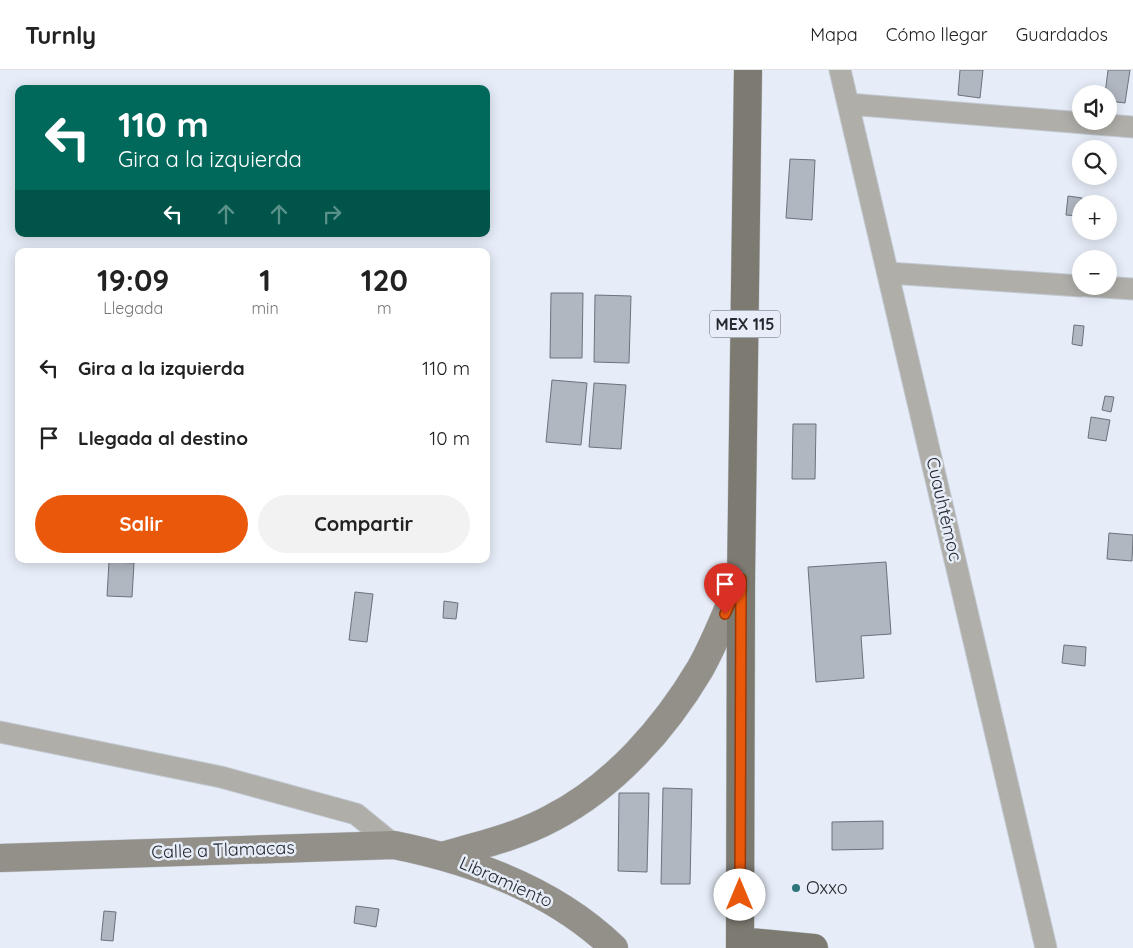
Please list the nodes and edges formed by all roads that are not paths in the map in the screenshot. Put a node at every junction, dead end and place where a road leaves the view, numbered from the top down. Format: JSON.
{"nodes":[{"id":1,"x":748,"y":70,"type":"edge"},
{"id":2,"x":840,"y":70,"type":"edge"},
{"id":3,"x":848,"y":104,"type":"junction"},
{"id":4,"x":1133,"y":127,"type":"edge"},
{"id":5,"x":889,"y":273,"type":"junction"},
{"id":6,"x":1072,"y":285,"type":"edge"},
{"id":7,"x":1117,"y":288,"type":"edge"},
{"id":8,"x":1133,"y":289,"type":"edge"},
{"id":9,"x":741,"y":579,"type":"junction"},
{"id":10,"x":0,"y":732,"type":"edge"},
{"id":11,"x":394,"y":844,"type":"junction"},
{"id":12,"x":445,"y":855,"type":"junction"},
{"id":13,"x":0,"y":858,"type":"edge"},
{"id":14,"x":740,"y":944,"type":"edge"},
{"id":15,"x":614,"y":948,"type":"edge"},
{"id":16,"x":814,"y":948,"type":"edge"},
{"id":17,"x":1046,"y":948,"type":"edge"}],
"edges":[{"from":1,"to":9,"type":"main road","number":"MEX 115"},
{"from":2,"to":3,"type":"street","name":"Cuauhtémoc"},
{"from":3,"to":4,"type":"street"},
{"from":3,"to":5,"type":"street","name":"Cuauhtémoc"},
{"from":5,"to":6,"type":"street"},
{"from":5,"to":17,"type":"street","name":"Cuauhtémoc"},
{"from":7,"to":8,"type":"street"},
{"from":9,"to":12,"type":"main road","number":"MEX 115"},
{"from":9,"to":14,"type":"main road","number":"MEX 115"},
{"from":10,"to":11,"type":"street"},
{"from":11,"to":12,"type":"main road","name":"Calle a Tlamacas","number":"MEX 115"},
{"from":11,"to":13,"type":"main road","name":"Calle a Tlamacas","number":"MEX 115"},
{"from":12,"to":15,"type":"main road","name":"Libramiento","number":"MEX 115"},
{"from":14,"to":16,"type":"main road","number":"MEX 115"}]}
